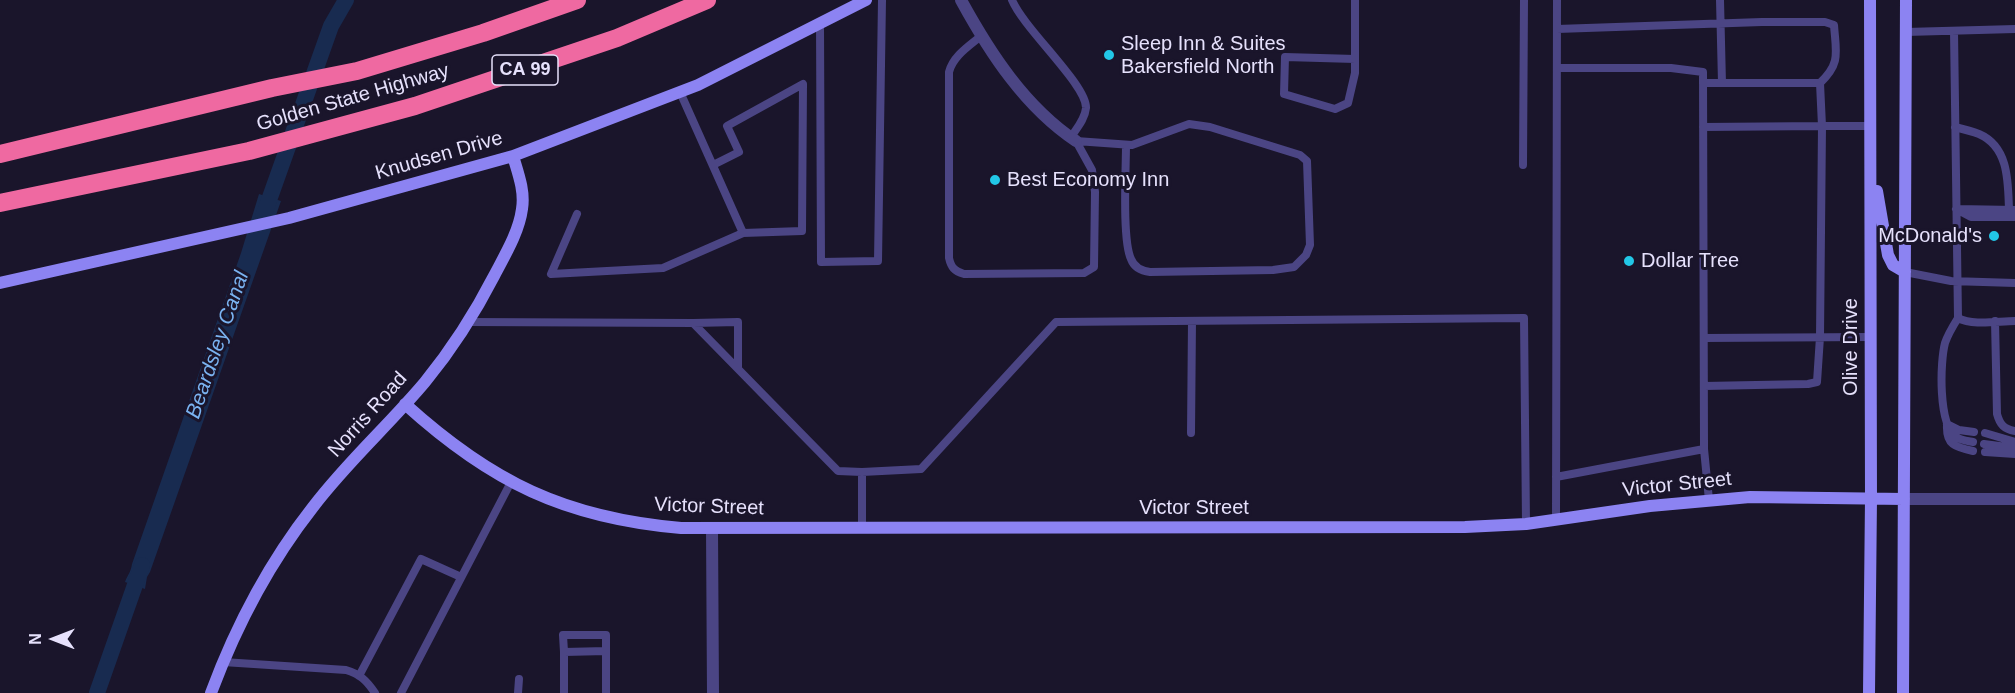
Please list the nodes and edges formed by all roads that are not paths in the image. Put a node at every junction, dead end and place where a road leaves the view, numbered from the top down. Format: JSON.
{"nodes":[{"id":1,"x":577,"y":0,"type":"edge"},
{"id":2,"x":707,"y":0,"type":"edge"},
{"id":3,"x":866,"y":0,"type":"edge"},
{"id":4,"x":882,"y":0,"type":"edge"},
{"id":5,"x":961,"y":0,"type":"edge"},
{"id":6,"x":1012,"y":0,"type":"edge"},
{"id":7,"x":1355,"y":0,"type":"edge"},
{"id":8,"x":1524,"y":0,"type":"edge"},
{"id":9,"x":1557,"y":0,"type":"edge"},
{"id":10,"x":1720,"y":0,"type":"edge"},
{"id":11,"x":1870,"y":0,"type":"edge"},
{"id":12,"x":1906,"y":0,"type":"edge"},
{"id":13,"x":820,"y":23,"type":"junction"},
{"id":14,"x":1720,"y":24,"type":"junction"},
{"id":15,"x":1557,"y":29,"type":"junction"},
{"id":16,"x":2015,"y":29,"type":"edge"},
{"id":17,"x":1954,"y":31,"type":"junction"},
{"id":18,"x":1906,"y":32,"type":"junction"},
{"id":19,"x":981,"y":36,"type":"junction"},
{"id":20,"x":1355,"y":58,"type":"junction"},
{"id":21,"x":1557,"y":68,"type":"junction"},
{"id":22,"x":1703,"y":83,"type":"junction"},
{"id":23,"x":1722,"y":83,"type":"junction"},
{"id":24,"x":1820,"y":83,"type":"junction"},
{"id":25,"x":680,"y":92,"type":"junction"},
{"id":26,"x":1822,"y":126,"type":"junction"},
{"id":27,"x":1871,"y":126,"type":"junction"},
{"id":28,"x":1703,"y":127,"type":"junction"},
{"id":29,"x":1955,"y":127,"type":"junction"},
{"id":30,"x":1074,"y":139,"type":"junction"},
{"id":31,"x":1126,"y":145,"type":"junction"},
{"id":32,"x":0,"y":154,"type":"edge"},
{"id":33,"x":513,"y":156,"type":"junction"},
{"id":34,"x":1871,"y":158,"type":"junction"},
{"id":35,"x":713,"y":165,"type":"junction"},
{"id":36,"x":1523,"y":165,"type":"dead end"},
{"id":37,"x":0,"y":203,"type":"edge"},
{"id":38,"x":1956,"y":209,"type":"junction"},
{"id":39,"x":2012,"y":210,"type":"edge"},
{"id":40,"x":578,"y":214,"type":"dead end"},
{"id":41,"x":2015,"y":217,"type":"edge"},
{"id":42,"x":743,"y":233,"type":"junction"},
{"id":43,"x":1905,"y":272,"type":"junction"},
{"id":44,"x":1956,"y":281,"type":"junction"},
{"id":45,"x":2015,"y":283,"type":"edge"},
{"id":46,"x":0,"y":284,"type":"edge"},
{"id":47,"x":1958,"y":318,"type":"junction"},
{"id":48,"x":1192,"y":321,"type":"junction"},
{"id":49,"x":1995,"y":321,"type":"junction"},
{"id":50,"x":2015,"y":321,"type":"edge"},
{"id":51,"x":468,"y":322,"type":"junction"},
{"id":52,"x":693,"y":323,"type":"junction"},
{"id":53,"x":1820,"y":337,"type":"junction"},
{"id":54,"x":1871,"y":337,"type":"junction"},
{"id":55,"x":1704,"y":338,"type":"junction"},
{"id":56,"x":738,"y":368,"type":"junction"},
{"id":57,"x":1704,"y":386,"type":"junction"},
{"id":58,"x":405,"y":404,"type":"junction"},
{"id":59,"x":1947,"y":424,"type":"junction"},
{"id":60,"x":2015,"y":431,"type":"edge"},
{"id":61,"x":1974,"y":432,"type":"dead end"},
{"id":62,"x":1191,"y":433,"type":"dead end"},
{"id":63,"x":1985,"y":433,"type":"dead end"},
{"id":64,"x":2015,"y":442,"type":"edge"},
{"id":65,"x":1973,"y":447,"type":"dead end"},
{"id":66,"x":2015,"y":448,"type":"edge"},
{"id":67,"x":1704,"y":449,"type":"junction"},
{"id":68,"x":2015,"y":454,"type":"edge"},
{"id":69,"x":862,"y":472,"type":"junction"},
{"id":70,"x":1556,"y":477,"type":"junction"},
{"id":71,"x":511,"y":482,"type":"junction"},
{"id":72,"x":1871,"y":498,"type":"junction"},
{"id":73,"x":1904,"y":499,"type":"junction"},
{"id":74,"x":2015,"y":499,"type":"edge"},
{"id":75,"x":1709,"y":500,"type":"junction"},
{"id":76,"x":1556,"y":520,"type":"junction"},
{"id":77,"x":1526,"y":524,"type":"junction"},
{"id":78,"x":712,"y":528,"type":"junction"},
{"id":79,"x":862,"y":529,"type":"junction"},
{"id":80,"x":461,"y":577,"type":"junction"},
{"id":81,"x":606,"y":651,"type":"junction"},
{"id":82,"x":564,"y":652,"type":"junction"},
{"id":83,"x":223,"y":662,"type":"junction"},
{"id":84,"x":359,"y":676,"type":"junction"},
{"id":85,"x":519,"y":679,"type":"dead end"},
{"id":86,"x":211,"y":693,"type":"edge"},
{"id":87,"x":375,"y":693,"type":"edge"},
{"id":88,"x":402,"y":693,"type":"edge"},
{"id":89,"x":518,"y":693,"type":"edge"},
{"id":90,"x":564,"y":693,"type":"edge"},
{"id":91,"x":606,"y":693,"type":"edge"},
{"id":92,"x":713,"y":693,"type":"edge"},
{"id":93,"x":1869,"y":693,"type":"edge"},
{"id":94,"x":1903,"y":693,"type":"edge"}],
"edges":[{"from":1,"to":32,"type":"highway","name":"Golden State Highway","number":"CA 99"},
{"from":2,"to":37,"type":"highway","name":"Golden State Highway","number":"CA 99"},
{"from":3,"to":13,"type":"street","name":"Knudsen Drive"},
{"from":4,"to":13,"type":"lane"},
{"from":5,"to":19,"type":"street"},
{"from":6,"to":30,"type":"lane"},
{"from":7,"to":20,"type":"lane"},
{"from":8,"to":36,"type":"lane"},
{"from":9,"to":15,"type":"lane"},
{"from":10,"to":14,"type":"lane"},
{"from":11,"to":27,"type":"street","name":"Olive Drive"},
{"from":12,"to":18,"type":"street"},
{"from":13,"to":25,"type":"street","name":"Knudsen Drive"},
{"from":14,"to":15,"type":"lane"},
{"from":14,"to":23,"type":"lane"},
{"from":14,"to":24,"type":"lane"},
{"from":15,"to":21,"type":"lane"},
{"from":16,"to":17,"type":"lane"},
{"from":17,"to":18,"type":"lane"},
{"from":17,"to":29,"type":"lane"},
{"from":18,"to":43,"type":"street"},
{"from":19,"to":30,"type":"street"},
{"from":19,"to":30,"type":"lane"},
{"from":20,"to":20,"type":"lane"},
{"from":21,"to":22,"type":"lane"},
{"from":21,"to":70,"type":"lane"},
{"from":22,"to":23,"type":"lane"},
{"from":22,"to":28,"type":"lane"},
{"from":23,"to":24,"type":"lane"},
{"from":24,"to":26,"type":"lane"},
{"from":25,"to":33,"type":"street","name":"Knudsen Drive"},
{"from":25,"to":35,"type":"lane"},
{"from":26,"to":27,"type":"lane"},
{"from":26,"to":28,"type":"lane"},
{"from":26,"to":53,"type":"lane"},
{"from":27,"to":34,"type":"street","name":"Olive Drive"},
{"from":28,"to":55,"type":"lane"},
{"from":29,"to":38,"type":"lane"},
{"from":29,"to":39,"type":"lane"},
{"from":30,"to":31,"type":"lane"},
{"from":31,"to":31,"type":"lane"},
{"from":33,"to":46,"type":"street","name":"Knudsen Drive"},
{"from":33,"to":51,"type":"street","name":"Norris Road"},
{"from":34,"to":43,"type":"street"},
{"from":34,"to":54,"type":"street","name":"Olive Drive"},
{"from":35,"to":42,"type":"lane"},
{"from":35,"to":42,"type":"lane"},
{"from":38,"to":39,"type":"lane"},
{"from":38,"to":41,"type":"lane"},
{"from":38,"to":44,"type":"lane"},
{"from":40,"to":42,"type":"lane"},
{"from":43,"to":44,"type":"lane"},
{"from":43,"to":73,"type":"street"},
{"from":44,"to":45,"type":"lane"},
{"from":44,"to":47,"type":"lane"},
{"from":47,"to":49,"type":"lane"},
{"from":47,"to":59,"type":"lane"},
{"from":48,"to":62,"type":"lane"},
{"from":48,"to":69,"type":"lane"},
{"from":48,"to":77,"type":"lane"},
{"from":49,"to":50,"type":"lane"},
{"from":49,"to":60,"type":"lane"},
{"from":51,"to":52,"type":"lane"},
{"from":51,"to":58,"type":"street","name":"Norris Road"},
{"from":52,"to":56,"type":"lane"},
{"from":52,"to":56,"type":"lane"},
{"from":53,"to":54,"type":"lane"},
{"from":53,"to":55,"type":"lane"},
{"from":53,"to":57,"type":"lane"},
{"from":54,"to":72,"type":"street","name":"Olive Drive"},
{"from":55,"to":57,"type":"lane"},
{"from":56,"to":69,"type":"lane"},
{"from":57,"to":67,"type":"lane"},
{"from":58,"to":71,"type":"street","name":"Victor Street"},
{"from":58,"to":83,"type":"street","name":"Norris Road"},
{"from":59,"to":61,"type":"lane"},
{"from":59,"to":65,"type":"lane"},
{"from":63,"to":64,"type":"lane"},
{"from":66,"to":68,"type":"lane"},
{"from":67,"to":70,"type":"lane"},
{"from":67,"to":75,"type":"lane"},
{"from":69,"to":79,"type":"lane"},
{"from":70,"to":76,"type":"lane"},
{"from":71,"to":78,"type":"street","name":"Victor Street"},
{"from":71,"to":80,"type":"lane"},
{"from":72,"to":73,"type":"street","name":"Victor Street"},
{"from":72,"to":75,"type":"street","name":"Victor Street"},
{"from":72,"to":93,"type":"street","name":"Olive Drive"},
{"from":73,"to":74,"type":"street","name":"Victor Street"},
{"from":73,"to":94,"type":"street"},
{"from":75,"to":76,"type":"street","name":"Victor Street"},
{"from":76,"to":77,"type":"street","name":"Victor Street"},
{"from":77,"to":79,"type":"street","name":"Victor Street"},
{"from":78,"to":79,"type":"street","name":"Victor Street"},
{"from":78,"to":92,"type":"street"},
{"from":80,"to":84,"type":"lane"},
{"from":80,"to":88,"type":"lane"},
{"from":81,"to":82,"type":"lane"},
{"from":81,"to":82,"type":"lane"},
{"from":81,"to":91,"type":"lane"},
{"from":82,"to":90,"type":"lane"},
{"from":83,"to":84,"type":"lane"},
{"from":83,"to":86,"type":"street","name":"Norris Road"},
{"from":84,"to":87,"type":"lane"},
{"from":85,"to":89,"type":"lane"}]}
